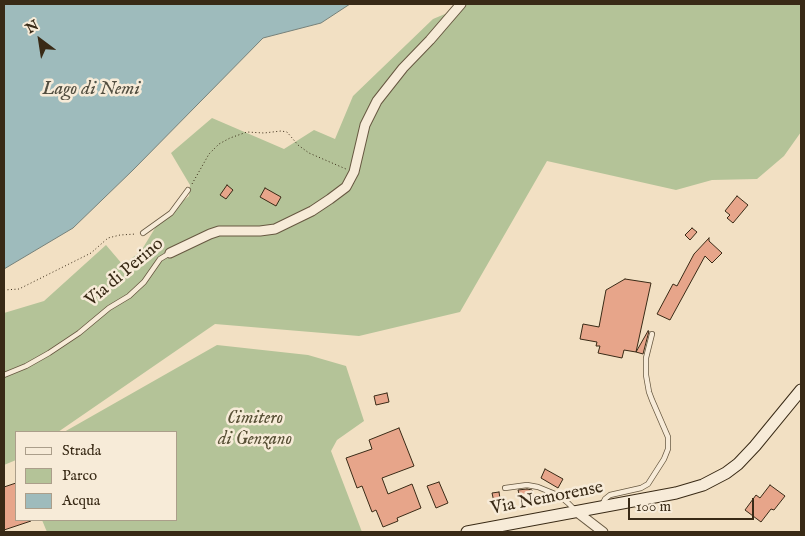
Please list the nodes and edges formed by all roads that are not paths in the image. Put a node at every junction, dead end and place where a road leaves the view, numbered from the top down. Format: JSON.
{"nodes":[{"id":1,"x":461,"y":4,"type":"edge"},
{"id":2,"x":188,"y":190,"type":"road end"},
{"id":3,"x":143,"y":233,"type":"road end"},
{"id":4,"x":170,"y":253,"type":"joint"},
{"id":5,"x":652,"y":334,"type":"dead end"},
{"id":6,"x":4,"y":375,"type":"edge"},
{"id":7,"x":801,"y":390,"type":"edge"},
{"id":8,"x":506,"y":488,"type":"dead end"},
{"id":9,"x":602,"y":507,"type":"junction"},
{"id":10,"x":577,"y":512,"type":"junction"},
{"id":11,"x":467,"y":532,"type":"edge"},
{"id":12,"x":603,"y":532,"type":"edge"}],
"edges":[{"from":1,"to":4,"type":"street","name":"Via di Perino"},
{"from":2,"to":3,"type":"lane"},
{"from":4,"to":6,"type":"lane","name":"Via di Perino"},
{"from":5,"to":9,"type":"lane"},
{"from":7,"to":9,"type":"main road","name":"Via Nemorense"},
{"from":8,"to":10,"type":"lane"},
{"from":9,"to":10,"type":"main road","name":"Via Nemorense"},
{"from":10,"to":11,"type":"main road","name":"Via Nemorense"},
{"from":10,"to":12,"type":"street"}]}
